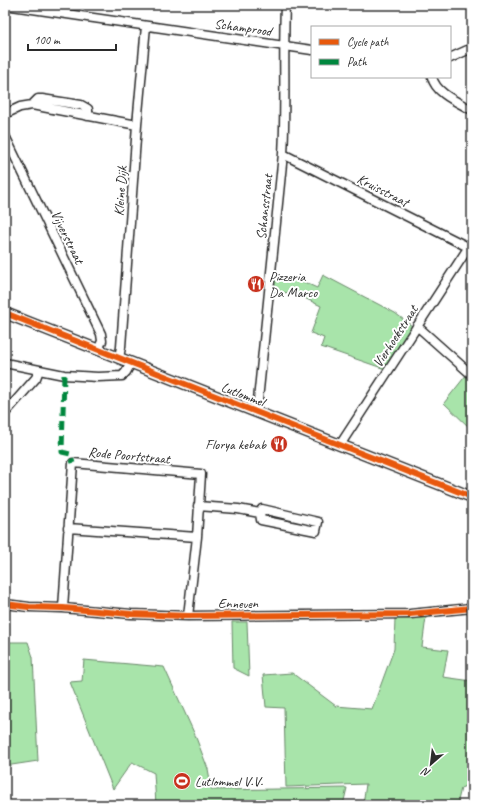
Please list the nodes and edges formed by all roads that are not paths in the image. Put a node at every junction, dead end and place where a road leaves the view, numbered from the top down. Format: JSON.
{"nodes":[{"id":1,"x":285,"y":5,"type":"edge"},
{"id":2,"x":5,"y":6,"type":"edge"},
{"id":3,"x":146,"y":26,"type":"junction"},
{"id":4,"x":283,"y":46,"type":"junction"},
{"id":5,"x":472,"y":48,"type":"edge"},
{"id":6,"x":311,"y":50,"type":"edge"},
{"id":7,"x":451,"y":58,"type":"edge"},
{"id":8,"x":432,"y":78,"type":"edge"},
{"id":9,"x":472,"y":110,"type":"edge"},
{"id":10,"x":5,"y":114,"type":"edge"},
{"id":11,"x":137,"y":125,"type":"junction"},
{"id":12,"x":5,"y":136,"type":"edge"},
{"id":13,"x":283,"y":154,"type":"junction"},
{"id":14,"x":471,"y":246,"type":"edge"},
{"id":15,"x":5,"y":313,"type":"edge"},
{"id":16,"x":417,"y":326,"type":"junction"},
{"id":17,"x":98,"y":350,"type":"junction"},
{"id":18,"x":119,"y":358,"type":"junction"},
{"id":19,"x":5,"y":363,"type":"edge"},
{"id":20,"x":131,"y":363,"type":"junction"},
{"id":21,"x":39,"y":370,"type":"junction"},
{"id":22,"x":472,"y":375,"type":"edge"},
{"id":23,"x":254,"y":411,"type":"junction"},
{"id":24,"x":5,"y":413,"type":"edge"},
{"id":25,"x":340,"y":445,"type":"junction"},
{"id":26,"x":472,"y":497,"type":"edge"},
{"id":27,"x":198,"y":506,"type":"junction"},
{"id":28,"x":260,"y":513,"type":"junction"},
{"id":29,"x":68,"y":528,"type":"junction"},
{"id":30,"x":197,"y":537,"type":"junction"},
{"id":31,"x":5,"y":604,"type":"edge"},
{"id":32,"x":63,"y":608,"type":"junction"},
{"id":33,"x":472,"y":608,"type":"edge"},
{"id":34,"x":188,"y":616,"type":"junction"}],
"edges":[{"from":1,"to":4,"type":"street","name":"Schansstraat"},
{"from":2,"to":3,"type":"street","name":"Schamprood"},
{"from":3,"to":4,"type":"street","name":"Schamprood"},
{"from":3,"to":11,"type":"street","name":"Kleine Dijk"},
{"from":4,"to":6,"type":"street","name":"Schamprood"},
{"from":4,"to":13,"type":"street","name":"Schansstraat"},
{"from":5,"to":7,"type":"street"},
{"from":8,"to":9,"type":"street"},
{"from":10,"to":11,"type":"street"},
{"from":11,"to":18,"type":"street","name":"Kleine Dijk"},
{"from":12,"to":17,"type":"street","name":"Vijverstraat"},
{"from":13,"to":14,"type":"street","name":"Kruisstraat"},
{"from":13,"to":23,"type":"street","name":"Schansstraat"},
{"from":14,"to":16,"type":"street","name":"Vierhoekstraat"},
{"from":15,"to":17,"type":"main road","name":"Lutlommel"},
{"from":16,"to":22,"type":"street"},
{"from":16,"to":25,"type":"street","name":"Vierhoekstraat"},
{"from":17,"to":18,"type":"main road","name":"Lutlommel"},
{"from":18,"to":20,"type":"main road","name":"Lutlommel"},
{"from":19,"to":21,"type":"street"},
{"from":20,"to":21,"type":"street"},
{"from":20,"to":23,"type":"main road","name":"Lutlommel"},
{"from":21,"to":24,"type":"street"},
{"from":23,"to":25,"type":"main road","name":"Lutlommel"},
{"from":25,"to":26,"type":"main road","name":"Lutlommel"},
{"from":27,"to":28,"type":"street"},
{"from":27,"to":29,"type":"street","name":"Rode Poortstraat"},
{"from":27,"to":30,"type":"street"},
{"from":28,"to":28,"type":"street"},
{"from":29,"to":30,"type":"street"},
{"from":29,"to":32,"type":"street","name":"Rode Poortstraat"},
{"from":30,"to":34,"type":"street"},
{"from":31,"to":32,"type":"street","name":"Enneven"},
{"from":32,"to":34,"type":"street","name":"Enneven"},
{"from":33,"to":34,"type":"street","name":"Enneven"}]}
